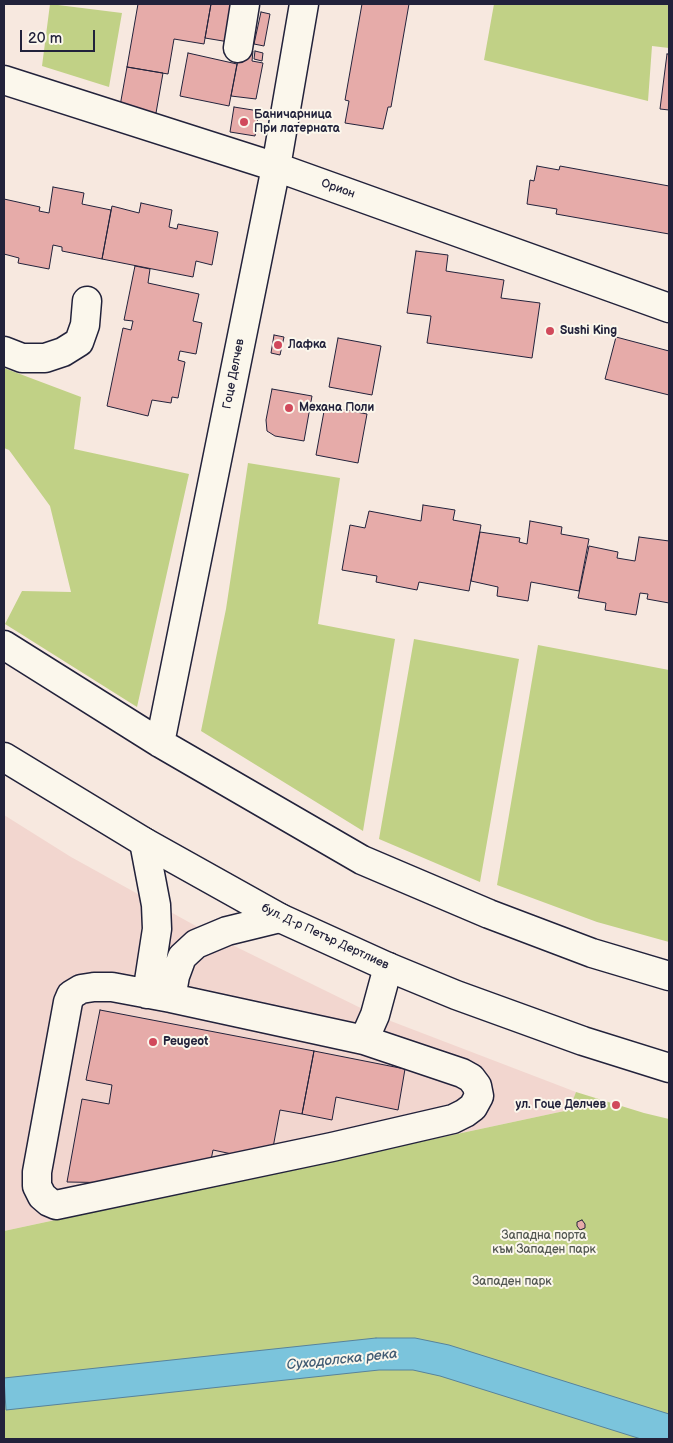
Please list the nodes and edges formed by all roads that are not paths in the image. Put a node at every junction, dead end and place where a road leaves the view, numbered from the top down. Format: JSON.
{"nodes":[{"id":1,"x":245,"y":4,"type":"edge"},
{"id":2,"x":304,"y":4,"type":"edge"},
{"id":3,"x":238,"y":48,"type":"dead end"},
{"id":4,"x":4,"y":80,"type":"edge"},
{"id":5,"x":276,"y":167,"type":"junction"},
{"id":6,"x":87,"y":301,"type":"dead end"},
{"id":7,"x":669,"y":308,"type":"edge"},
{"id":8,"x":4,"y":351,"type":"edge"},
{"id":9,"x":4,"y":645,"type":"edge"},
{"id":10,"x":160,"y":744,"type":"junction"},
{"id":11,"x":4,"y":757,"type":"edge"},
{"id":12,"x":144,"y":842,"type":"junction"},
{"id":13,"x":280,"y":918,"type":"junction"},
{"id":14,"x":388,"y":967,"type":"junction"},
{"id":15,"x":669,"y":976,"type":"edge"},
{"id":16,"x":159,"y":996,"type":"junction"},
{"id":17,"x":364,"y":1040,"type":"junction"},
{"id":18,"x":669,"y":1068,"type":"edge"}],
"edges":[{"from":1,"to":3,"type":"street"},
{"from":2,"to":5,"type":"street","name":"Гоце Делчев"},
{"from":4,"to":5,"type":"street","name":"Орион"},
{"from":5,"to":7,"type":"street","name":"Орион"},
{"from":5,"to":10,"type":"street","name":"Гоце Делчев"},
{"from":6,"to":8,"type":"street"},
{"from":9,"to":10,"type":"street"},
{"from":10,"to":15,"type":"street"},
{"from":11,"to":12,"type":"street","name":"бул. Д-р Петър Дертлиев"},
{"from":12,"to":13,"type":"street","name":"бул. Д-р Петър Дертлиев"},
{"from":12,"to":16,"type":"street"},
{"from":13,"to":14,"type":"street","name":"бул. Д-р Петър Дертлиев"},
{"from":13,"to":16,"type":"street"},
{"from":14,"to":17,"type":"street"},
{"from":14,"to":18,"type":"street","name":"бул. Д-р Петър Дертлиев"},
{"from":16,"to":17,"type":"street"},
{"from":16,"to":17,"type":"street"}]}
